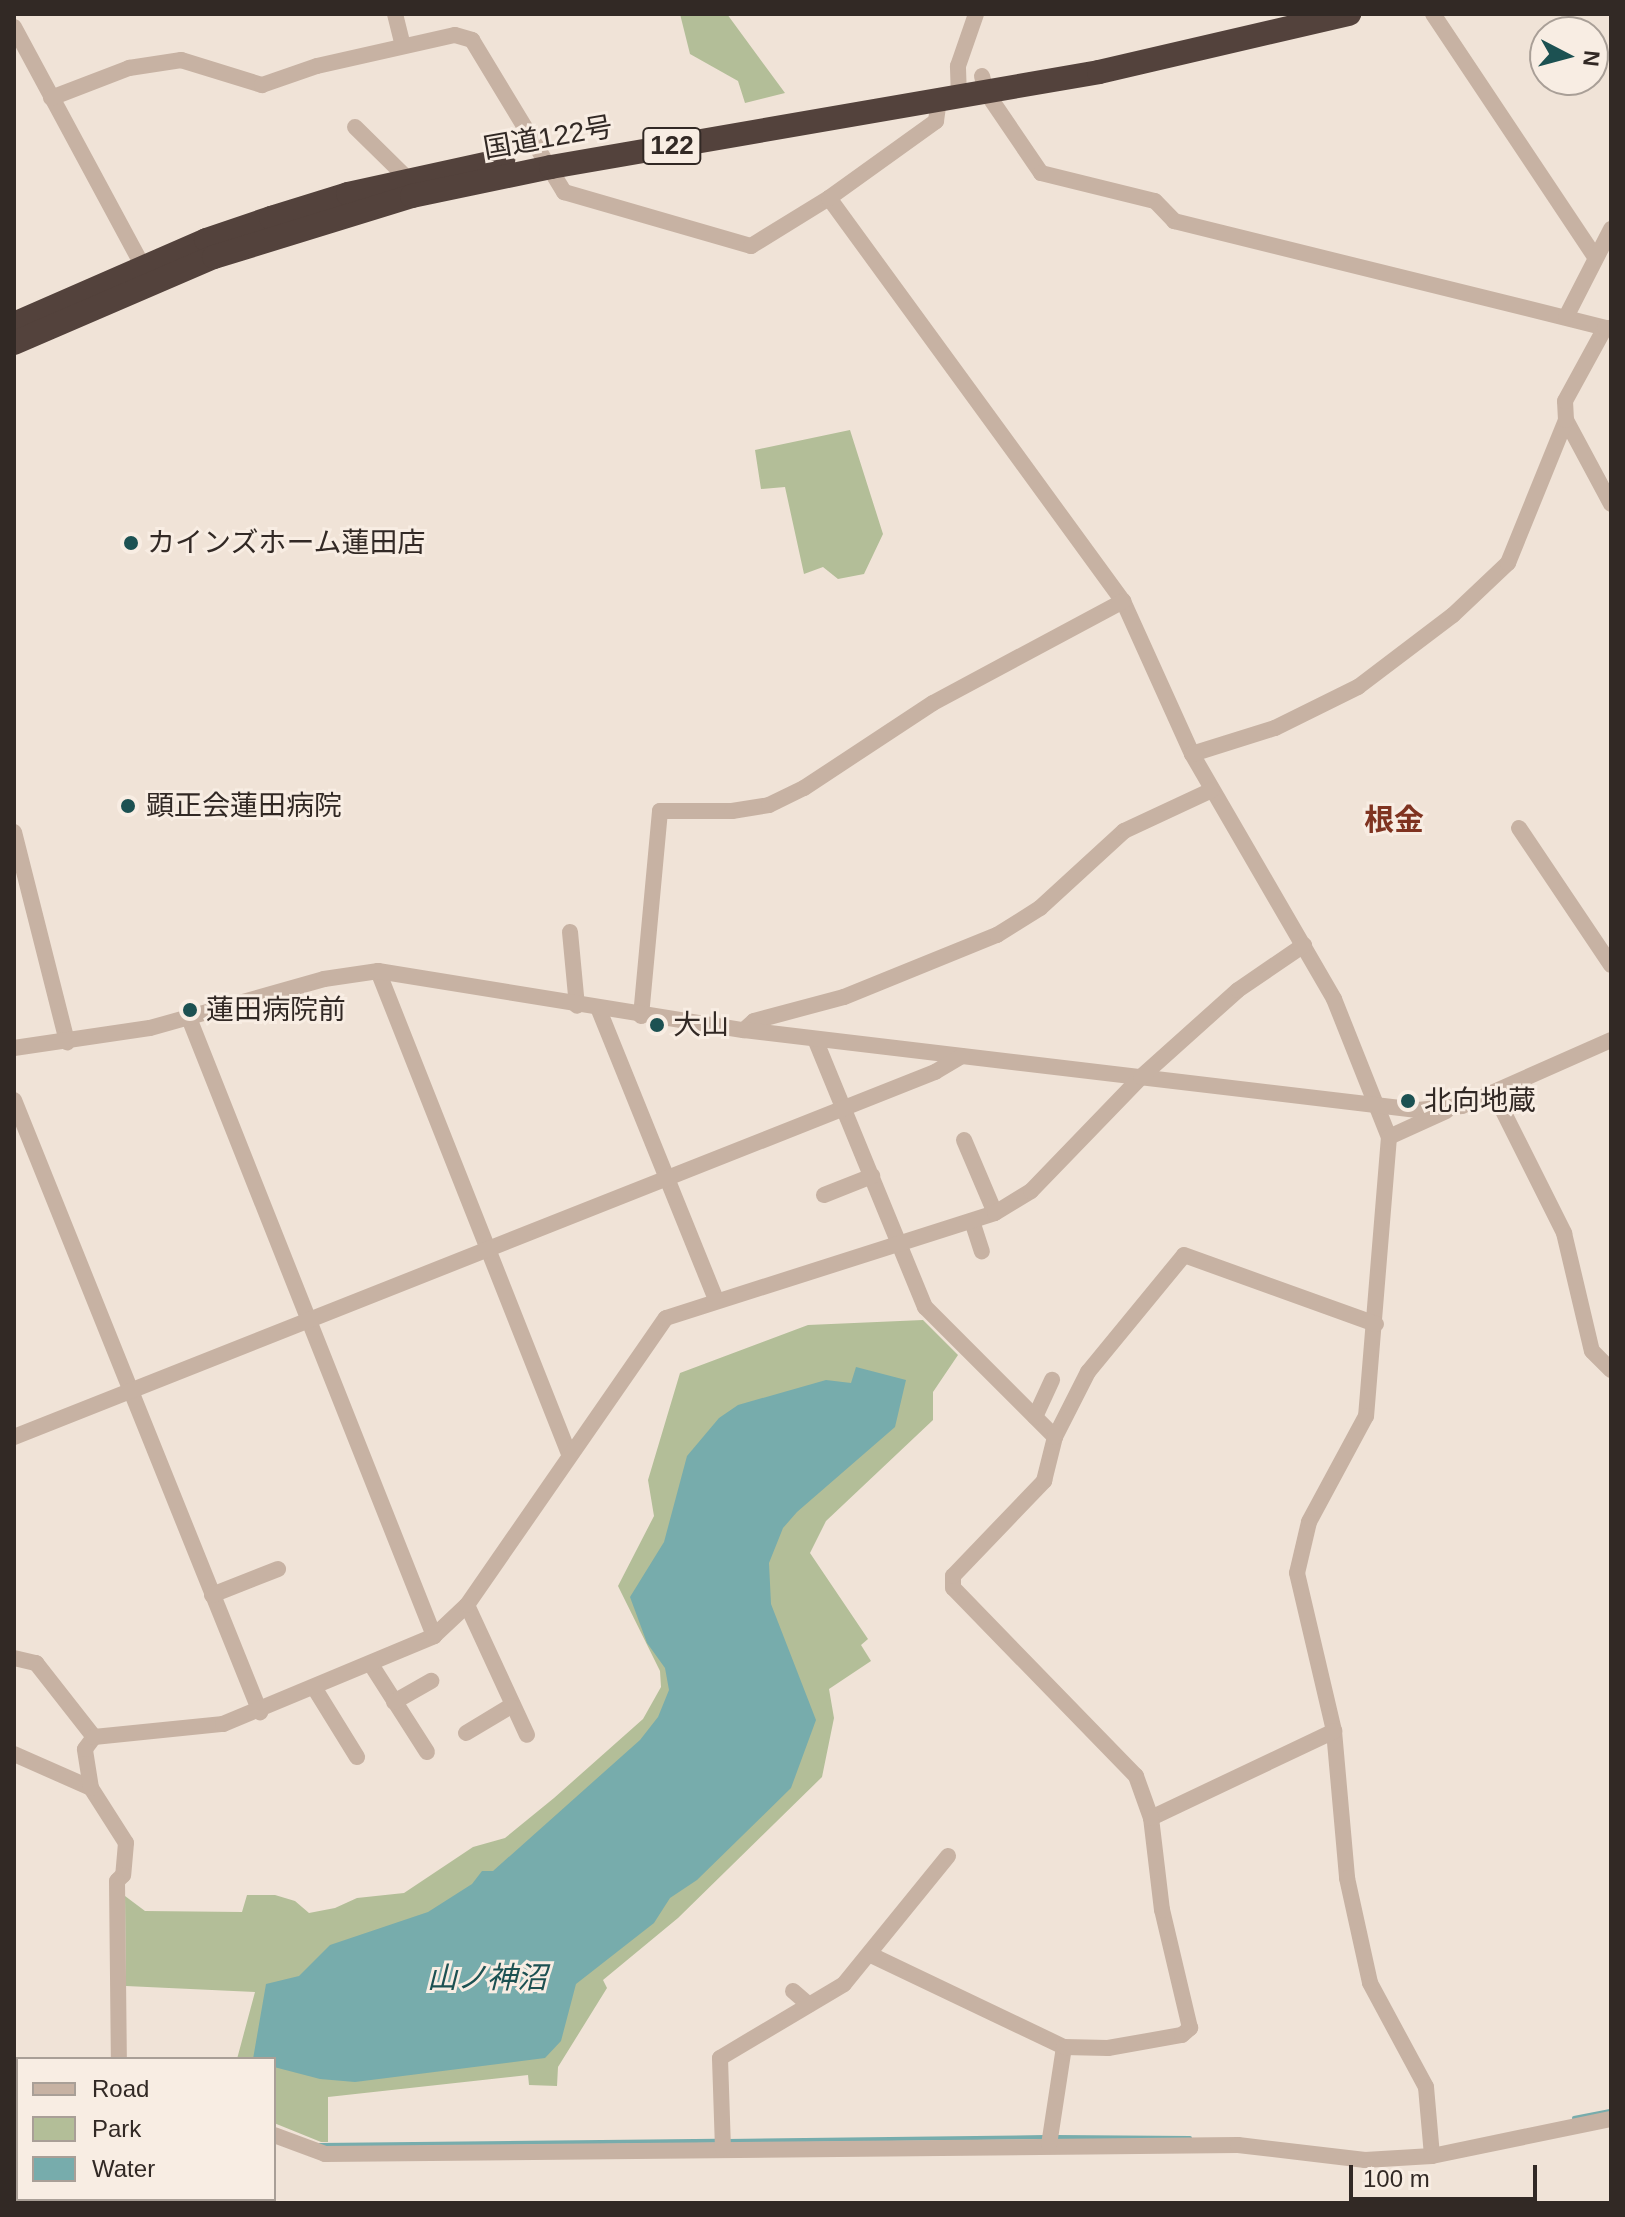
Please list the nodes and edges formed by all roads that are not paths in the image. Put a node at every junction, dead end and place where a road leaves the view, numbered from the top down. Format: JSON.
{"nodes":[{"id":1,"x":395,"y":14,"type":"edge"},
{"id":2,"x":976,"y":14,"type":"edge"},
{"id":3,"x":1286,"y":14,"type":"edge"},
{"id":4,"x":1349,"y":14,"type":"edge"},
{"id":5,"x":1433,"y":14,"type":"edge"},
{"id":6,"x":14,"y":27,"type":"edge"},
{"id":7,"x":403,"y":46,"type":"junction"},
{"id":8,"x":984,"y":84,"type":"junction"},
{"id":9,"x":951,"y":93,"type":"junction"},
{"id":10,"x":51,"y":98,"type":"junction"},
{"id":11,"x":355,"y":127,"type":"dead end"},
{"id":12,"x":545,"y":160,"type":"junction"},
{"id":13,"x":408,"y":179,"type":"junction"},
{"id":14,"x":829,"y":198,"type":"junction"},
{"id":15,"x":1611,"y":229,"type":"edge"},
{"id":16,"x":1596,"y":258,"type":"junction"},
{"id":17,"x":147,"y":274,"type":"junction"},
{"id":18,"x":1566,"y":317,"type":"junction"},
{"id":19,"x":14,"y":324,"type":"edge"},
{"id":20,"x":1608,"y":328,"type":"edge"},
{"id":21,"x":14,"y":343,"type":"edge"},
{"id":22,"x":1566,"y":420,"type":"junction"},
{"id":23,"x":1611,"y":504,"type":"edge"},
{"id":24,"x":1123,"y":601,"type":"junction"},
{"id":25,"x":1192,"y":754,"type":"junction"},
{"id":26,"x":1212,"y":790,"type":"junction"},
{"id":27,"x":1519,"y":828,"type":"dead end"},
{"id":28,"x":14,"y":832,"type":"edge"},
{"id":29,"x":570,"y":932,"type":"dead end"},
{"id":30,"x":1304,"y":945,"type":"junction"},
{"id":31,"x":1611,"y":965,"type":"edge"},
{"id":32,"x":378,"y":971,"type":"junction"},
{"id":33,"x":577,"y":1006,"type":"junction"},
{"id":34,"x":599,"y":1010,"type":"junction"},
{"id":35,"x":641,"y":1016,"type":"junction"},
{"id":36,"x":189,"y":1018,"type":"junction"},
{"id":37,"x":744,"y":1030,"type":"junction"},
{"id":38,"x":815,"y":1039,"type":"junction"},
{"id":39,"x":1611,"y":1040,"type":"edge"},
{"id":40,"x":67,"y":1042,"type":"junction"},
{"id":41,"x":14,"y":1048,"type":"edge"},
{"id":42,"x":962,"y":1056,"type":"junction"},
{"id":43,"x":1141,"y":1077,"type":"junction"},
{"id":44,"x":1494,"y":1093,"type":"junction"},
{"id":45,"x":14,"y":1100,"type":"edge"},
{"id":46,"x":1373,"y":1105,"type":"junction"},
{"id":47,"x":844,"y":1108,"type":"junction"},
{"id":48,"x":1447,"y":1111,"type":"junction"},
{"id":49,"x":1389,"y":1137,"type":"junction"},
{"id":50,"x":964,"y":1140,"type":"dead end"},
{"id":51,"x":872,"y":1176,"type":"junction"},
{"id":52,"x":665,"y":1179,"type":"junction"},
{"id":53,"x":824,"y":1195,"type":"dead end"},
{"id":54,"x":995,"y":1213,"type":"junction"},
{"id":55,"x":972,"y":1221,"type":"junction"},
{"id":56,"x":901,"y":1242,"type":"junction"},
{"id":57,"x":486,"y":1250,"type":"junction"},
{"id":58,"x":982,"y":1251,"type":"dead end"},
{"id":59,"x":716,"y":1299,"type":"junction"},
{"id":60,"x":310,"y":1321,"type":"junction"},
{"id":61,"x":1376,"y":1324,"type":"junction"},
{"id":62,"x":1611,"y":1370,"type":"edge"},
{"id":63,"x":1052,"y":1380,"type":"dead end"},
{"id":64,"x":131,"y":1394,"type":"junction"},
{"id":65,"x":1035,"y":1417,"type":"junction"},
{"id":66,"x":14,"y":1437,"type":"edge"},
{"id":67,"x":1055,"y":1437,"type":"junction"},
{"id":68,"x":569,"y":1454,"type":"junction"},
{"id":69,"x":278,"y":1569,"type":"dead end"},
{"id":70,"x":212,"y":1595,"type":"junction"},
{"id":71,"x":467,"y":1605,"type":"junction"},
{"id":72,"x":434,"y":1636,"type":"junction"},
{"id":73,"x":14,"y":1658,"type":"edge"},
{"id":74,"x":372,"y":1666,"type":"junction"},
{"id":75,"x":431,"y":1681,"type":"dead end"},
{"id":76,"x":315,"y":1689,"type":"junction"},
{"id":77,"x":394,"y":1702,"type":"junction"},
{"id":78,"x":511,"y":1706,"type":"junction"},
{"id":79,"x":260,"y":1712,"type":"junction"},
{"id":80,"x":1334,"y":1731,"type":"junction"},
{"id":81,"x":466,"y":1733,"type":"dead end"},
{"id":82,"x":527,"y":1735,"type":"dead end"},
{"id":83,"x":94,"y":1737,"type":"junction"},
{"id":84,"x":427,"y":1752,"type":"dead end"},
{"id":85,"x":14,"y":1754,"type":"edge"},
{"id":86,"x":357,"y":1757,"type":"dead end"},
{"id":87,"x":91,"y":1788,"type":"junction"},
{"id":88,"x":1151,"y":1818,"type":"junction"},
{"id":89,"x":948,"y":1856,"type":"dead end"},
{"id":90,"x":871,"y":1955,"type":"junction"},
{"id":91,"x":793,"y":1991,"type":"dead end"},
{"id":92,"x":809,"y":2005,"type":"junction"},
{"id":93,"x":1064,"y":2047,"type":"junction"},
{"id":94,"x":119,"y":2057,"type":"edge"},
{"id":95,"x":1611,"y":2119,"type":"edge"},
{"id":96,"x":276,"y":2136,"type":"edge"},
{"id":97,"x":1049,"y":2145,"type":"junction"},
{"id":98,"x":723,"y":2149,"type":"junction"},
{"id":99,"x":1432,"y":2156,"type":"junction"}],
"edges":[{"from":1,"to":7,"type":"street"},
{"from":2,"to":9,"type":"street"},
{"from":3,"to":8,"type":"highway","name":"国道122号","number":"122"},
{"from":4,"to":8,"type":"highway","name":"国道122号","number":"122"},
{"from":5,"to":16,"type":"street"},
{"from":6,"to":10,"type":"street"},
{"from":7,"to":10,"type":"street"},
{"from":7,"to":12,"type":"street"},
{"from":8,"to":9,"type":"highway","name":"国道122号","number":"122"},
{"from":8,"to":18,"type":"street"},
{"from":9,"to":12,"type":"highway","name":"国道122号","number":"122"},
{"from":9,"to":14,"type":"street"},
{"from":10,"to":17,"type":"street"},
{"from":11,"to":13,"type":"street"},
{"from":12,"to":13,"type":"highway","name":"国道122号","number":"122"},
{"from":12,"to":14,"type":"street"},
{"from":12,"to":17,"type":"highway","name":"国道122号","number":"122"},
{"from":13,"to":17,"type":"highway","name":"国道122号","number":"122"},
{"from":14,"to":24,"type":"street"},
{"from":15,"to":16,"type":"street"},
{"from":16,"to":18,"type":"street"},
{"from":17,"to":19,"type":"highway","name":"国道122号","number":"122"},
{"from":17,"to":21,"type":"highway","name":"国道122号","number":"122"},
{"from":18,"to":20,"type":"street"},
{"from":20,"to":22,"type":"street"},
{"from":22,"to":23,"type":"street"},
{"from":22,"to":25,"type":"street"},
{"from":24,"to":25,"type":"street"},
{"from":24,"to":35,"type":"street"},
{"from":25,"to":26,"type":"street"},
{"from":26,"to":30,"type":"street"},
{"from":26,"to":37,"type":"street"},
{"from":27,"to":31,"type":"street"},
{"from":28,"to":40,"type":"street"},
{"from":29,"to":33,"type":"street"},
{"from":30,"to":43,"type":"street"},
{"from":30,"to":46,"type":"street"},
{"from":32,"to":33,"type":"street"},
{"from":32,"to":36,"type":"street"},
{"from":32,"to":57,"type":"street"},
{"from":33,"to":34,"type":"street"},
{"from":34,"to":35,"type":"street"},
{"from":34,"to":52,"type":"street"},
{"from":35,"to":37,"type":"street"},
{"from":36,"to":40,"type":"street"},
{"from":36,"to":60,"type":"street"},
{"from":37,"to":38,"type":"street"},
{"from":38,"to":42,"type":"street"},
{"from":38,"to":47,"type":"street"},
{"from":39,"to":44,"type":"street"},
{"from":40,"to":41,"type":"street"},
{"from":42,"to":43,"type":"street"},
{"from":42,"to":47,"type":"street"},
{"from":43,"to":46,"type":"street"},
{"from":43,"to":54,"type":"street"},
{"from":44,"to":48,"type":"street"},
{"from":44,"to":62,"type":"street"},
{"from":45,"to":64,"type":"street"},
{"from":46,"to":48,"type":"street"},
{"from":46,"to":49,"type":"street"},
{"from":47,"to":51,"type":"street"},
{"from":47,"to":52,"type":"street"},
{"from":48,"to":49,"type":"street"},
{"from":49,"to":61,"type":"street"},
{"from":50,"to":54,"type":"street"},
{"from":51,"to":53,"type":"street"},
{"from":51,"to":56,"type":"street"},
{"from":52,"to":57,"type":"street"},
{"from":52,"to":59,"type":"street"},
{"from":54,"to":55,"type":"street"},
{"from":55,"to":56,"type":"street"},
{"from":55,"to":58,"type":"street"},
{"from":56,"to":59,"type":"street"},
{"from":56,"to":65,"type":"street"},
{"from":57,"to":60,"type":"street"},
{"from":57,"to":68,"type":"street"},
{"from":59,"to":68,"type":"street"},
{"from":60,"to":64,"type":"street"},
{"from":60,"to":72,"type":"street"},
{"from":61,"to":67,"type":"street"},
{"from":61,"to":80,"type":"street"},
{"from":63,"to":65,"type":"street"},
{"from":64,"to":66,"type":"street"},
{"from":64,"to":70,"type":"street"},
{"from":65,"to":67,"type":"street"},
{"from":67,"to":88,"type":"street"},
{"from":68,"to":71,"type":"street"},
{"from":69,"to":70,"type":"street"},
{"from":70,"to":79,"type":"street"},
{"from":71,"to":72,"type":"street"},
{"from":71,"to":78,"type":"street"},
{"from":72,"to":74,"type":"street"},
{"from":73,"to":83,"type":"street"},
{"from":74,"to":76,"type":"street"},
{"from":74,"to":77,"type":"street"},
{"from":75,"to":77,"type":"street"},
{"from":76,"to":79,"type":"street"},
{"from":76,"to":86,"type":"street"},
{"from":77,"to":84,"type":"street"},
{"from":78,"to":81,"type":"street"},
{"from":78,"to":82,"type":"street"},
{"from":79,"to":83,"type":"street"},
{"from":80,"to":88,"type":"street"},
{"from":80,"to":99,"type":"street"},
{"from":83,"to":87,"type":"street"},
{"from":85,"to":87,"type":"street"},
{"from":87,"to":94,"type":"street"},
{"from":88,"to":93,"type":"street"},
{"from":89,"to":90,"type":"street"},
{"from":90,"to":92,"type":"street"},
{"from":90,"to":93,"type":"street"},
{"from":91,"to":92,"type":"street"},
{"from":92,"to":98,"type":"street"},
{"from":93,"to":97,"type":"street"},
{"from":95,"to":99,"type":"street"},
{"from":96,"to":98,"type":"street"},
{"from":97,"to":98,"type":"street"},
{"from":97,"to":99,"type":"street"}]}
